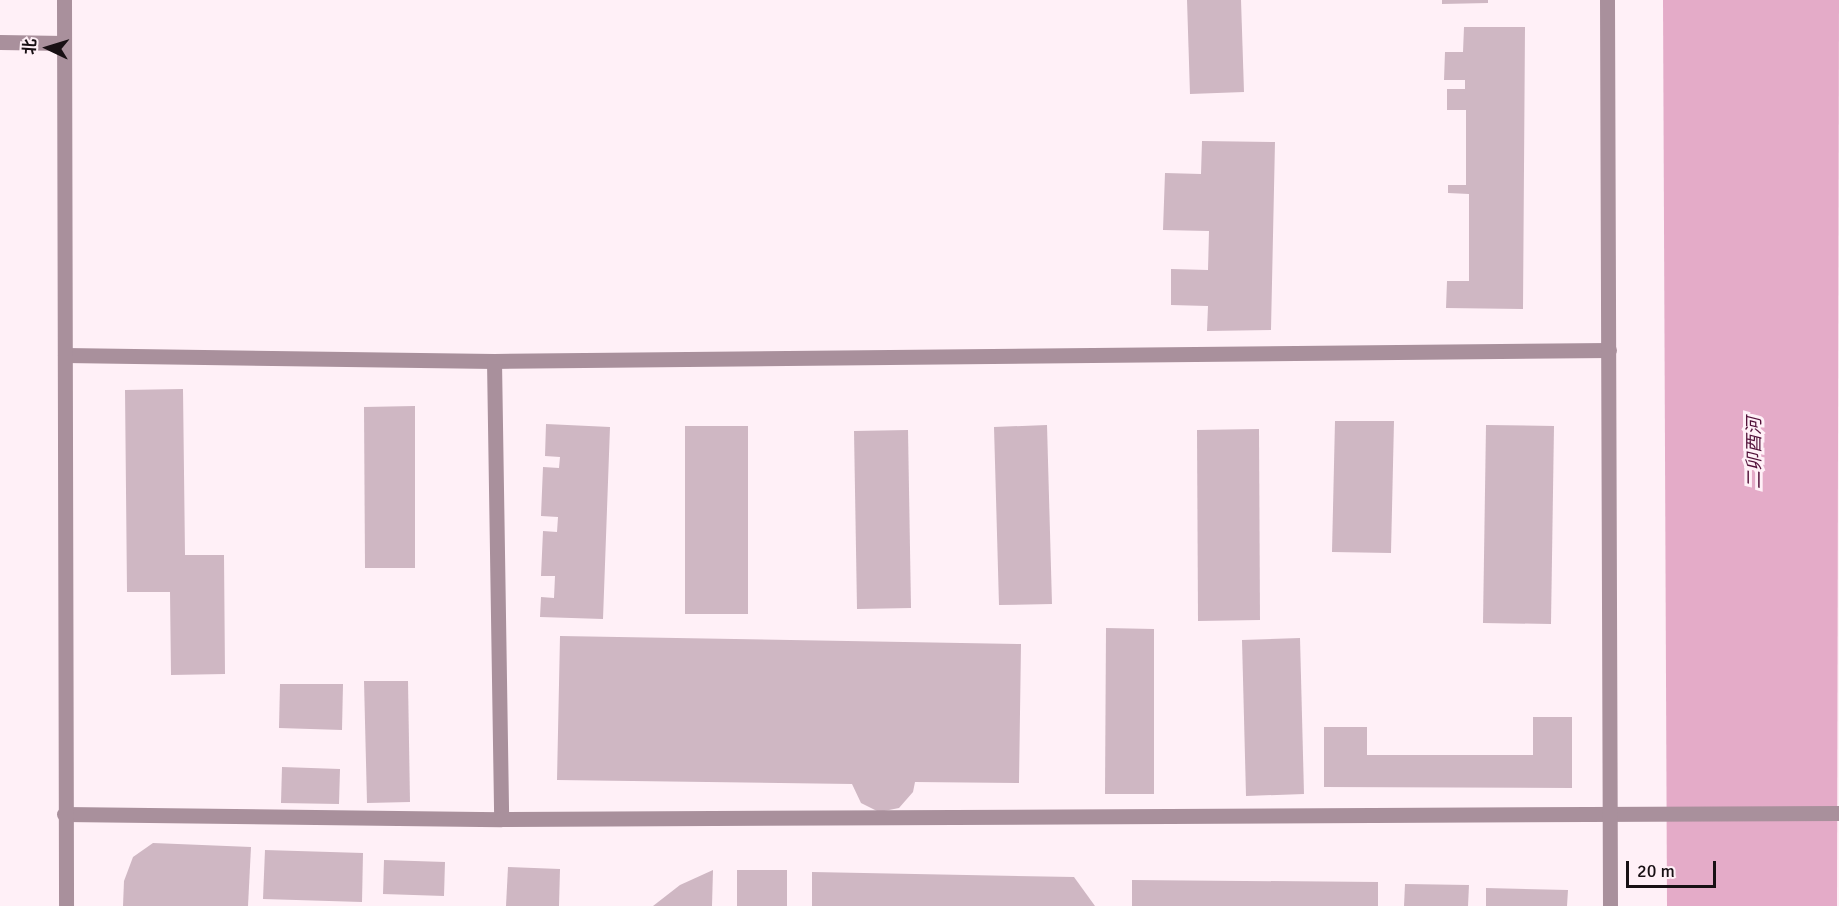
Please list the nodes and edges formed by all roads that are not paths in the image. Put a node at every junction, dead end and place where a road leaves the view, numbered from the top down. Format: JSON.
{"nodes":[{"id":1,"x":64,"y":0,"type":"edge"},
{"id":2,"x":1607,"y":0,"type":"edge"},
{"id":3,"x":0,"y":42,"type":"edge"},
{"id":4,"x":64,"y":43,"type":"junction"},
{"id":5,"x":1609,"y":350,"type":"junction"},
{"id":6,"x":65,"y":355,"type":"junction"},
{"id":7,"x":494,"y":361,"type":"junction"},
{"id":8,"x":1839,"y":813,"type":"edge"},
{"id":9,"x":64,"y":814,"type":"junction"},
{"id":10,"x":1610,"y":814,"type":"junction"},
{"id":11,"x":501,"y":819,"type":"junction"},
{"id":12,"x":66,"y":906,"type":"edge"},
{"id":13,"x":1611,"y":906,"type":"edge"}],
"edges":[{"from":1,"to":4,"type":"street"},
{"from":2,"to":5,"type":"street"},
{"from":3,"to":4,"type":"street"},
{"from":4,"to":6,"type":"street"},
{"from":5,"to":7,"type":"street"},
{"from":5,"to":10,"type":"street"},
{"from":6,"to":7,"type":"street"},
{"from":6,"to":9,"type":"street"},
{"from":7,"to":11,"type":"street"},
{"from":8,"to":10,"type":"street"},
{"from":9,"to":11,"type":"street"},
{"from":9,"to":12,"type":"street"},
{"from":10,"to":11,"type":"street"},
{"from":10,"to":13,"type":"street"}]}
